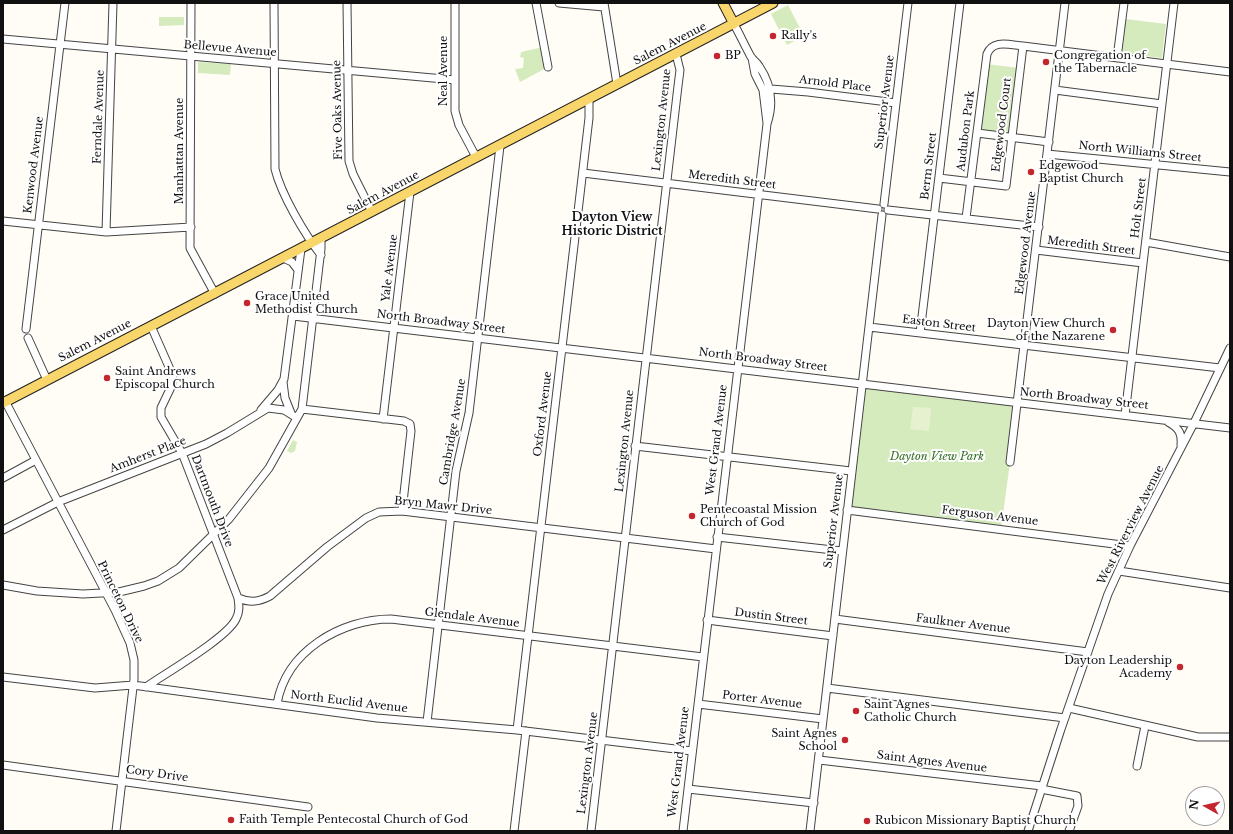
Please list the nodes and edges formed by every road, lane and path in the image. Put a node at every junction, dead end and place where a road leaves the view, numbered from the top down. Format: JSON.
{"nodes":[{"id":1,"x":65,"y":3,"type":"edge"},
{"id":2,"x":113,"y":3,"type":"edge"},
{"id":3,"x":191,"y":3,"type":"edge"},
{"id":4,"x":274,"y":3,"type":"edge"},
{"id":5,"x":347,"y":3,"type":"edge"},
{"id":6,"x":455,"y":3,"type":"edge"},
{"id":7,"x":536,"y":3,"type":"edge"},
{"id":8,"x":559,"y":3,"type":"edge"},
{"id":9,"x":723,"y":3,"type":"edge"},
{"id":10,"x":773,"y":3,"type":"edge"},
{"id":11,"x":908,"y":3,"type":"edge"},
{"id":12,"x":960,"y":3,"type":"edge"},
{"id":13,"x":1065,"y":3,"type":"edge"},
{"id":14,"x":1124,"y":3,"type":"edge"},
{"id":15,"x":1174,"y":3,"type":"edge"},
{"id":16,"x":604,"y":5,"type":"edge"},
{"id":17,"x":734,"y":24,"type":"junction"},
{"id":18,"x":3,"y":39,"type":"edge"},
{"id":19,"x":60,"y":44,"type":"junction"},
{"id":20,"x":1023,"y":46,"type":"junction"},
{"id":21,"x":112,"y":49,"type":"junction"},
{"id":22,"x":1060,"y":51,"type":"junction"},
{"id":23,"x":676,"y":54,"type":"junction"},
{"id":24,"x":191,"y":56,"type":"junction"},
{"id":25,"x":752,"y":58,"type":"junction"},
{"id":26,"x":1117,"y":58,"type":"junction"},
{"id":27,"x":274,"y":64,"type":"junction"},
{"id":28,"x":1167,"y":65,"type":"junction"},
{"id":29,"x":548,"y":67,"type":"dead end"},
{"id":30,"x":348,"y":70,"type":"junction"},
{"id":31,"x":1230,"y":72,"type":"edge"},
{"id":32,"x":455,"y":80,"type":"junction"},
{"id":33,"x":617,"y":84,"type":"junction"},
{"id":34,"x":771,"y":89,"type":"junction"},
{"id":35,"x":1055,"y":90,"type":"junction"},
{"id":36,"x":589,"y":100,"type":"junction"},
{"id":37,"x":896,"y":103,"type":"junction"},
{"id":38,"x":1162,"y":104,"type":"junction"},
{"id":39,"x":767,"y":124,"type":"junction"},
{"id":40,"x":977,"y":132,"type":"junction"},
{"id":41,"x":1012,"y":136,"type":"junction"},
{"id":42,"x":1049,"y":142,"type":"junction"},
{"id":43,"x":500,"y":146,"type":"junction"},
{"id":44,"x":1047,"y":154,"type":"junction"},
{"id":45,"x":476,"y":157,"type":"junction"},
{"id":46,"x":1155,"y":165,"type":"junction"},
{"id":47,"x":1230,"y":172,"type":"edge"},
{"id":48,"x":583,"y":173,"type":"junction"},
{"id":49,"x":939,"y":178,"type":"junction"},
{"id":50,"x":971,"y":182,"type":"junction"},
{"id":51,"x":666,"y":183,"type":"junction"},
{"id":52,"x":410,"y":192,"type":"junction"},
{"id":53,"x":759,"y":194,"type":"junction"},
{"id":54,"x":883,"y":210,"type":"junction"},
{"id":55,"x":372,"y":212,"type":"junction"},
{"id":56,"x":934,"y":215,"type":"junction"},
{"id":57,"x":966,"y":218,"type":"junction"},
{"id":58,"x":3,"y":221,"type":"edge"},
{"id":59,"x":38,"y":225,"type":"junction"},
{"id":60,"x":191,"y":227,"type":"junction"},
{"id":61,"x":1039,"y":227,"type":"junction"},
{"id":62,"x":106,"y":232,"type":"junction"},
{"id":63,"x":321,"y":238,"type":"junction"},
{"id":64,"x":1146,"y":242,"type":"junction"},
{"id":65,"x":311,"y":243,"type":"junction"},
{"id":66,"x":301,"y":249,"type":"junction"},
{"id":67,"x":1036,"y":250,"type":"junction"},
{"id":68,"x":321,"y":255,"type":"junction"},
{"id":69,"x":1230,"y":257,"type":"edge"},
{"id":70,"x":283,"y":258,"type":"junction"},
{"id":71,"x":1143,"y":263,"type":"junction"},
{"id":72,"x":298,"y":270,"type":"junction"},
{"id":73,"x":215,"y":294,"type":"junction"},
{"id":74,"x":293,"y":316,"type":"junction"},
{"id":75,"x":313,"y":318,"type":"junction"},
{"id":76,"x":151,"y":326,"type":"junction"},
{"id":77,"x":394,"y":327,"type":"junction"},
{"id":78,"x":869,"y":327,"type":"junction"},
{"id":79,"x":26,"y":329,"type":"dead end"},
{"id":80,"x":920,"y":332,"type":"junction"},
{"id":81,"x":28,"y":338,"type":"dead end"},
{"id":82,"x":478,"y":338,"type":"junction"},
{"id":83,"x":1025,"y":345,"type":"junction"},
{"id":84,"x":562,"y":348,"type":"junction"},
{"id":85,"x":1230,"y":348,"type":"edge"},
{"id":86,"x":645,"y":358,"type":"junction"},
{"id":87,"x":1132,"y":358,"type":"junction"},
{"id":88,"x":1220,"y":368,"type":"junction"},
{"id":89,"x":737,"y":369,"type":"junction"},
{"id":90,"x":48,"y":380,"type":"junction"},
{"id":91,"x":283,"y":382,"type":"junction"},
{"id":92,"x":863,"y":383,"type":"junction"},
{"id":93,"x":4,"y":402,"type":"edge"},
{"id":94,"x":1018,"y":403,"type":"junction"},
{"id":95,"x":302,"y":409,"type":"junction"},
{"id":96,"x":260,"y":412,"type":"junction"},
{"id":97,"x":294,"y":415,"type":"junction"},
{"id":98,"x":1125,"y":415,"type":"junction"},
{"id":99,"x":383,"y":419,"type":"junction"},
{"id":100,"x":1165,"y":420,"type":"junction"},
{"id":101,"x":1194,"y":423,"type":"junction"},
{"id":102,"x":1230,"y":428,"type":"edge"},
{"id":103,"x":635,"y":446,"type":"junction"},
{"id":104,"x":1180,"y":451,"type":"junction"},
{"id":105,"x":182,"y":453,"type":"junction"},
{"id":106,"x":726,"y":456,"type":"junction"},
{"id":107,"x":36,"y":460,"type":"junction"},
{"id":108,"x":1010,"y":462,"type":"dead end"},
{"id":109,"x":851,"y":471,"type":"junction"},
{"id":110,"x":3,"y":478,"type":"edge"},
{"id":111,"x":58,"y":502,"type":"junction"},
{"id":112,"x":847,"y":510,"type":"junction"},
{"id":113,"x":402,"y":511,"type":"junction"},
{"id":114,"x":451,"y":517,"type":"junction"},
{"id":115,"x":541,"y":528,"type":"junction"},
{"id":116,"x":3,"y":530,"type":"edge"},
{"id":117,"x":214,"y":534,"type":"junction"},
{"id":118,"x":717,"y":537,"type":"junction"},
{"id":119,"x":626,"y":538,"type":"junction"},
{"id":120,"x":1130,"y":546,"type":"junction"},
{"id":121,"x":716,"y":549,"type":"junction"},
{"id":122,"x":842,"y":551,"type":"junction"},
{"id":123,"x":1119,"y":571,"type":"junction"},
{"id":124,"x":3,"y":585,"type":"edge"},
{"id":125,"x":1230,"y":588,"type":"edge"},
{"id":126,"x":106,"y":594,"type":"junction"},
{"id":127,"x":238,"y":598,"type":"junction"},
{"id":128,"x":707,"y":620,"type":"junction"},
{"id":129,"x":835,"y":620,"type":"junction"},
{"id":130,"x":438,"y":625,"type":"junction"},
{"id":131,"x":528,"y":636,"type":"junction"},
{"id":132,"x":833,"y":636,"type":"junction"},
{"id":133,"x":613,"y":646,"type":"junction"},
{"id":134,"x":1088,"y":652,"type":"junction"},
{"id":135,"x":703,"y":657,"type":"junction"},
{"id":136,"x":3,"y":677,"type":"edge"},
{"id":137,"x":133,"y":685,"type":"junction"},
{"id":138,"x":146,"y":687,"type":"junction"},
{"id":139,"x":827,"y":688,"type":"junction"},
{"id":140,"x":277,"y":704,"type":"junction"},
{"id":141,"x":698,"y":704,"type":"junction"},
{"id":142,"x":1069,"y":708,"type":"junction"},
{"id":143,"x":1065,"y":718,"type":"junction"},
{"id":144,"x":823,"y":719,"type":"junction"},
{"id":145,"x":427,"y":722,"type":"junction"},
{"id":146,"x":1145,"y":726,"type":"junction"},
{"id":147,"x":517,"y":730,"type":"junction"},
{"id":148,"x":526,"y":731,"type":"junction"},
{"id":149,"x":1230,"y":737,"type":"edge"},
{"id":150,"x":602,"y":740,"type":"junction"},
{"id":151,"x":692,"y":751,"type":"junction"},
{"id":152,"x":819,"y":760,"type":"junction"},
{"id":153,"x":3,"y":765,"type":"edge"},
{"id":154,"x":1137,"y":766,"type":"dead end"},
{"id":155,"x":122,"y":780,"type":"junction"},
{"id":156,"x":1041,"y":788,"type":"junction"},
{"id":157,"x":688,"y":789,"type":"junction"},
{"id":158,"x":814,"y":803,"type":"junction"},
{"id":159,"x":308,"y":807,"type":"dead end"},
{"id":160,"x":116,"y":831,"type":"edge"},
{"id":161,"x":514,"y":831,"type":"edge"},
{"id":162,"x":591,"y":831,"type":"edge"},
{"id":163,"x":683,"y":831,"type":"edge"},
{"id":164,"x":810,"y":831,"type":"edge"},
{"id":165,"x":1028,"y":831,"type":"edge"},
{"id":166,"x":1069,"y":831,"type":"edge"}],
"edges":[{"from":1,"to":19,"type":"street","name":"Kenwood Avenue"},
{"from":2,"to":21,"type":"street","name":"Ferndale Avenue"},
{"from":3,"to":24,"type":"street","name":"Manhattan Avenue"},
{"from":4,"to":27,"type":"street"},
{"from":5,"to":30,"type":"street","name":"Five Oaks Avenue"},
{"from":6,"to":32,"type":"street","name":"Neal Avenue"},
{"from":7,"to":29,"type":"street"},
{"from":8,"to":16,"type":"street"},
{"from":9,"to":17,"type":"main road","name":"West Grand Avenue"},
{"from":10,"to":17,"type":"main road","name":"Salem Avenue"},
{"from":11,"to":37,"type":"street","name":"Superior Avenue"},
{"from":12,"to":49,"type":"street","name":"Berm Street"},
{"from":13,"to":22,"type":"street","name":"Edgewood Avenue"},
{"from":14,"to":26,"type":"street"},
{"from":15,"to":28,"type":"street","name":"Holt Street"},
{"from":16,"to":33,"type":"street"},
{"from":17,"to":23,"type":"main road","name":"Salem Avenue"},
{"from":17,"to":25,"type":"street","name":"West Grand Avenue"},
{"from":18,"to":19,"type":"street","name":"Bellevue Avenue"},
{"from":19,"to":21,"type":"street","name":"Bellevue Avenue"},
{"from":19,"to":59,"type":"street","name":"Kenwood Avenue"},
{"from":20,"to":22,"type":"street"},
{"from":20,"to":40,"type":"street","name":"Audubon Park"},
{"from":20,"to":41,"type":"street","name":"Edgewood Court"},
{"from":21,"to":24,"type":"street","name":"Bellevue Avenue"},
{"from":21,"to":62,"type":"street","name":"Ferndale Avenue"},
{"from":22,"to":26,"type":"street"},
{"from":22,"to":35,"type":"street","name":"Edgewood Avenue"},
{"from":23,"to":33,"type":"main road","name":"Salem Avenue"},
{"from":23,"to":51,"type":"street","name":"Lexington Avenue"},
{"from":24,"to":27,"type":"street","name":"Bellevue Avenue"},
{"from":24,"to":60,"type":"street","name":"Manhattan Avenue"},
{"from":25,"to":34,"type":"street","name":"West Grand Avenue"},
{"from":25,"to":39,"type":"street","name":"West Grand Avenue"},
{"from":26,"to":28,"type":"street"},
{"from":27,"to":30,"type":"street","name":"Bellevue Avenue"},
{"from":27,"to":65,"type":"street"},
{"from":28,"to":31,"type":"street"},
{"from":28,"to":38,"type":"street","name":"Holt Street"},
{"from":30,"to":32,"type":"street","name":"Bellevue Avenue"},
{"from":30,"to":55,"type":"street","name":"Five Oaks Avenue"},
{"from":32,"to":45,"type":"street","name":"Neal Avenue"},
{"from":33,"to":36,"type":"main road","name":"Salem Avenue"},
{"from":34,"to":37,"type":"street","name":"Arnold Place"},
{"from":34,"to":39,"type":"street","name":"West Grand Avenue"},
{"from":35,"to":38,"type":"street"},
{"from":35,"to":42,"type":"street","name":"Edgewood Avenue"},
{"from":36,"to":43,"type":"main road","name":"Salem Avenue"},
{"from":36,"to":48,"type":"street","name":"Oxford Avenue"},
{"from":37,"to":54,"type":"street","name":"Superior Avenue"},
{"from":38,"to":46,"type":"street","name":"Holt Street"},
{"from":39,"to":53,"type":"street","name":"West Grand Avenue"},
{"from":40,"to":41,"type":"street"},
{"from":40,"to":50,"type":"street","name":"Audubon Park"},
{"from":41,"to":42,"type":"street"},
{"from":41,"to":50,"type":"street","name":"Edgewood Court"},
{"from":42,"to":44,"type":"street","name":"Edgewood Avenue"},
{"from":43,"to":45,"type":"main road","name":"Salem Avenue"},
{"from":43,"to":82,"type":"street","name":"Cambridge Avenue"},
{"from":44,"to":46,"type":"street","name":"North Williams Street"},
{"from":44,"to":61,"type":"street","name":"Edgewood Avenue"},
{"from":45,"to":52,"type":"main road","name":"Salem Avenue"},
{"from":46,"to":47,"type":"street","name":"North Williams Street"},
{"from":46,"to":64,"type":"street","name":"Holt Street"},
{"from":48,"to":51,"type":"street","name":"Meredith Street"},
{"from":48,"to":84,"type":"street","name":"Oxford Avenue"},
{"from":49,"to":50,"type":"street","name":"Edgewood Court"},
{"from":49,"to":56,"type":"street","name":"Berm Street"},
{"from":50,"to":57,"type":"street","name":"Audubon Park"},
{"from":51,"to":53,"type":"street","name":"Meredith Street"},
{"from":51,"to":86,"type":"street","name":"Lexington Avenue"},
{"from":52,"to":55,"type":"main road","name":"Salem Avenue"},
{"from":52,"to":77,"type":"street","name":"Yale Avenue"},
{"from":53,"to":54,"type":"street","name":"Meredith Street"},
{"from":53,"to":89,"type":"street","name":"West Grand Avenue"},
{"from":54,"to":56,"type":"street","name":"Meredith Street"},
{"from":54,"to":78,"type":"street","name":"Superior Avenue"},
{"from":55,"to":63,"type":"main road","name":"Salem Avenue"},
{"from":56,"to":57,"type":"street","name":"Meredith Street"},
{"from":56,"to":80,"type":"street","name":"Berm Street"},
{"from":57,"to":61,"type":"street","name":"Meredith Street"},
{"from":58,"to":59,"type":"street"},
{"from":59,"to":62,"type":"street"},
{"from":59,"to":79,"type":"street","name":"Kenwood Avenue"},
{"from":60,"to":62,"type":"street"},
{"from":60,"to":73,"type":"street","name":"Manhattan Avenue"},
{"from":61,"to":67,"type":"street","name":"Edgewood Avenue"},
{"from":63,"to":65,"type":"main road","name":"Salem Avenue"},
{"from":63,"to":68,"type":"street"},
{"from":64,"to":69,"type":"street","name":"Meredith Street"},
{"from":64,"to":71,"type":"street","name":"Holt Street"},
{"from":65,"to":66,"type":"main road","name":"Salem Avenue"},
{"from":65,"to":68,"type":"street"},
{"from":66,"to":70,"type":"main road","name":"Salem Avenue"},
{"from":66,"to":72,"type":"street"},
{"from":67,"to":71,"type":"street","name":"Meredith Street"},
{"from":67,"to":83,"type":"street","name":"Edgewood Avenue"},
{"from":68,"to":75,"type":"street"},
{"from":70,"to":72,"type":"street"},
{"from":70,"to":73,"type":"main road","name":"Salem Avenue"},
{"from":71,"to":87,"type":"street","name":"Holt Street"},
{"from":72,"to":74,"type":"street"},
{"from":73,"to":76,"type":"main road","name":"Salem Avenue"},
{"from":74,"to":75,"type":"street","name":"North Broadway Street"},
{"from":74,"to":91,"type":"street"},
{"from":75,"to":77,"type":"street","name":"North Broadway Street"},
{"from":75,"to":95,"type":"street"},
{"from":76,"to":90,"type":"main road","name":"Salem Avenue"},
{"from":76,"to":105,"type":"street","name":"Dartmouth Drive"},
{"from":77,"to":82,"type":"street","name":"North Broadway Street"},
{"from":77,"to":99,"type":"street","name":"Yale Avenue"},
{"from":78,"to":80,"type":"street","name":"Easton Street"},
{"from":78,"to":92,"type":"street","name":"Superior Avenue"},
{"from":80,"to":83,"type":"street","name":"Easton Street"},
{"from":81,"to":90,"type":"street"},
{"from":82,"to":84,"type":"street","name":"North Broadway Street"},
{"from":82,"to":114,"type":"street","name":"Cambridge Avenue"},
{"from":83,"to":87,"type":"street","name":"Easton Street"},
{"from":83,"to":94,"type":"street","name":"Edgewood Avenue"},
{"from":84,"to":86,"type":"street","name":"North Broadway Street"},
{"from":84,"to":115,"type":"street","name":"Oxford Avenue"},
{"from":85,"to":88,"type":"street","name":"West Riverview Avenue"},
{"from":86,"to":89,"type":"street","name":"North Broadway Street"},
{"from":86,"to":103,"type":"street","name":"Lexington Avenue"},
{"from":87,"to":88,"type":"street","name":"Easton Street"},
{"from":87,"to":98,"type":"street","name":"Holt Street"},
{"from":88,"to":101,"type":"street","name":"West Riverview Avenue"},
{"from":89,"to":92,"type":"street","name":"North Broadway Street"},
{"from":89,"to":106,"type":"street","name":"West Grand Avenue"},
{"from":90,"to":93,"type":"main road","name":"Salem Avenue"},
{"from":91,"to":96,"type":"street"},
{"from":91,"to":97,"type":"street"},
{"from":92,"to":94,"type":"street","name":"North Broadway Street"},
{"from":92,"to":109,"type":"street","name":"Superior Avenue"},
{"from":93,"to":107,"type":"street","name":"Princeton Drive"},
{"from":94,"to":98,"type":"street","name":"North Broadway Street"},
{"from":94,"to":108,"type":"street","name":"Edgewood Avenue"},
{"from":95,"to":97,"type":"street"},
{"from":95,"to":99,"type":"street"},
{"from":96,"to":97,"type":"street","name":"Amherst Place"},
{"from":96,"to":105,"type":"street","name":"Amherst Place"},
{"from":97,"to":117,"type":"street"},
{"from":98,"to":100,"type":"street","name":"North Broadway Street"},
{"from":99,"to":113,"type":"street"},
{"from":100,"to":101,"type":"street","name":"North Broadway Street"},
{"from":100,"to":104,"type":"street"},
{"from":101,"to":102,"type":"street","name":"North Broadway Street"},
{"from":101,"to":104,"type":"street","name":"West Riverview Avenue"},
{"from":103,"to":106,"type":"street"},
{"from":103,"to":119,"type":"street","name":"Lexington Avenue"},
{"from":104,"to":120,"type":"street","name":"West Riverview Avenue"},
{"from":105,"to":111,"type":"street","name":"Amherst Place"},
{"from":105,"to":117,"type":"street","name":"Dartmouth Drive"},
{"from":106,"to":109,"type":"street"},
{"from":106,"to":118,"type":"street","name":"West Grand Avenue"},
{"from":107,"to":110,"type":"street"},
{"from":107,"to":111,"type":"street","name":"Princeton Drive"},
{"from":109,"to":112,"type":"street","name":"Superior Avenue"},
{"from":111,"to":116,"type":"street","name":"Amherst Place"},
{"from":111,"to":126,"type":"street","name":"Princeton Drive"},
{"from":112,"to":120,"type":"street","name":"Ferguson Avenue"},
{"from":112,"to":122,"type":"street","name":"Superior Avenue"},
{"from":113,"to":114,"type":"street","name":"Bryn Mawr Drive"},
{"from":113,"to":127,"type":"street","name":"Bryn Mawr Drive"},
{"from":114,"to":115,"type":"street","name":"Bryn Mawr Drive"},
{"from":114,"to":130,"type":"street","name":"Cambridge Avenue"},
{"from":115,"to":119,"type":"street","name":"Bryn Mawr Drive"},
{"from":115,"to":131,"type":"street","name":"Oxford Avenue"},
{"from":117,"to":126,"type":"street"},
{"from":117,"to":127,"type":"street","name":"Dartmouth Drive"},
{"from":118,"to":121,"type":"street","name":"West Grand Avenue"},
{"from":118,"to":122,"type":"street"},
{"from":119,"to":121,"type":"street","name":"Bryn Mawr Drive"},
{"from":119,"to":133,"type":"street","name":"Lexington Avenue"},
{"from":120,"to":123,"type":"street","name":"West Riverview Avenue"},
{"from":121,"to":128,"type":"street","name":"West Grand Avenue"},
{"from":122,"to":129,"type":"street","name":"Superior Avenue"},
{"from":123,"to":125,"type":"street"},
{"from":123,"to":134,"type":"street","name":"West Riverview Avenue"},
{"from":124,"to":126,"type":"street"},
{"from":126,"to":137,"type":"street","name":"Princeton Drive"},
{"from":127,"to":138,"type":"street"},
{"from":128,"to":132,"type":"street","name":"Dustin Street"},
{"from":128,"to":135,"type":"street","name":"West Grand Avenue"},
{"from":129,"to":132,"type":"street","name":"Superior Avenue"},
{"from":129,"to":134,"type":"street","name":"Faulkner Avenue"},
{"from":130,"to":131,"type":"street","name":"Glendale Avenue"},
{"from":130,"to":140,"type":"street","name":"Glendale Avenue"},
{"from":130,"to":145,"type":"street","name":"Cambridge Avenue"},
{"from":131,"to":133,"type":"street","name":"Glendale Avenue"},
{"from":131,"to":147,"type":"street","name":"Oxford Avenue"},
{"from":132,"to":139,"type":"street","name":"Superior Avenue"},
{"from":133,"to":135,"type":"street","name":"Glendale Avenue"},
{"from":133,"to":150,"type":"street","name":"Lexington Avenue"},
{"from":134,"to":142,"type":"street","name":"West Riverview Avenue"},
{"from":135,"to":141,"type":"street","name":"West Grand Avenue"},
{"from":136,"to":137,"type":"street","name":"North Euclid Avenue"},
{"from":137,"to":138,"type":"street","name":"North Euclid Avenue"},
{"from":137,"to":155,"type":"street","name":"Princeton Drive"},
{"from":138,"to":140,"type":"street","name":"North Euclid Avenue"},
{"from":139,"to":143,"type":"street"},
{"from":139,"to":144,"type":"street","name":"Superior Avenue"},
{"from":140,"to":145,"type":"street","name":"North Euclid Avenue"},
{"from":141,"to":144,"type":"street","name":"Porter Avenue"},
{"from":141,"to":151,"type":"street","name":"West Grand Avenue"},
{"from":142,"to":143,"type":"street","name":"West Riverview Avenue"},
{"from":142,"to":146,"type":"street"},
{"from":143,"to":156,"type":"street","name":"West Riverview Avenue"},
{"from":144,"to":152,"type":"street","name":"Superior Avenue"},
{"from":145,"to":147,"type":"street","name":"North Euclid Avenue"},
{"from":146,"to":149,"type":"street"},
{"from":146,"to":154,"type":"street"},
{"from":147,"to":148,"type":"street","name":"North Euclid Avenue"},
{"from":148,"to":150,"type":"street","name":"North Euclid Avenue"},
{"from":148,"to":161,"type":"street"},
{"from":150,"to":151,"type":"street","name":"North Euclid Avenue"},
{"from":150,"to":162,"type":"street","name":"Lexington Avenue"},
{"from":151,"to":157,"type":"street","name":"West Grand Avenue"},
{"from":152,"to":156,"type":"street","name":"Saint Agnes Avenue"},
{"from":152,"to":158,"type":"street","name":"Superior Avenue"},
{"from":153,"to":155,"type":"street","name":"Cory Drive"},
{"from":155,"to":159,"type":"street","name":"Cory Drive"},
{"from":155,"to":160,"type":"street","name":"Princeton Drive"},
{"from":156,"to":165,"type":"street","name":"West Riverview Avenue"},
{"from":156,"to":166,"type":"street","name":"Saint Agnes Avenue"},
{"from":157,"to":158,"type":"street"},
{"from":157,"to":163,"type":"street","name":"West Grand Avenue"},
{"from":158,"to":164,"type":"street","name":"Superior Avenue"}]}
